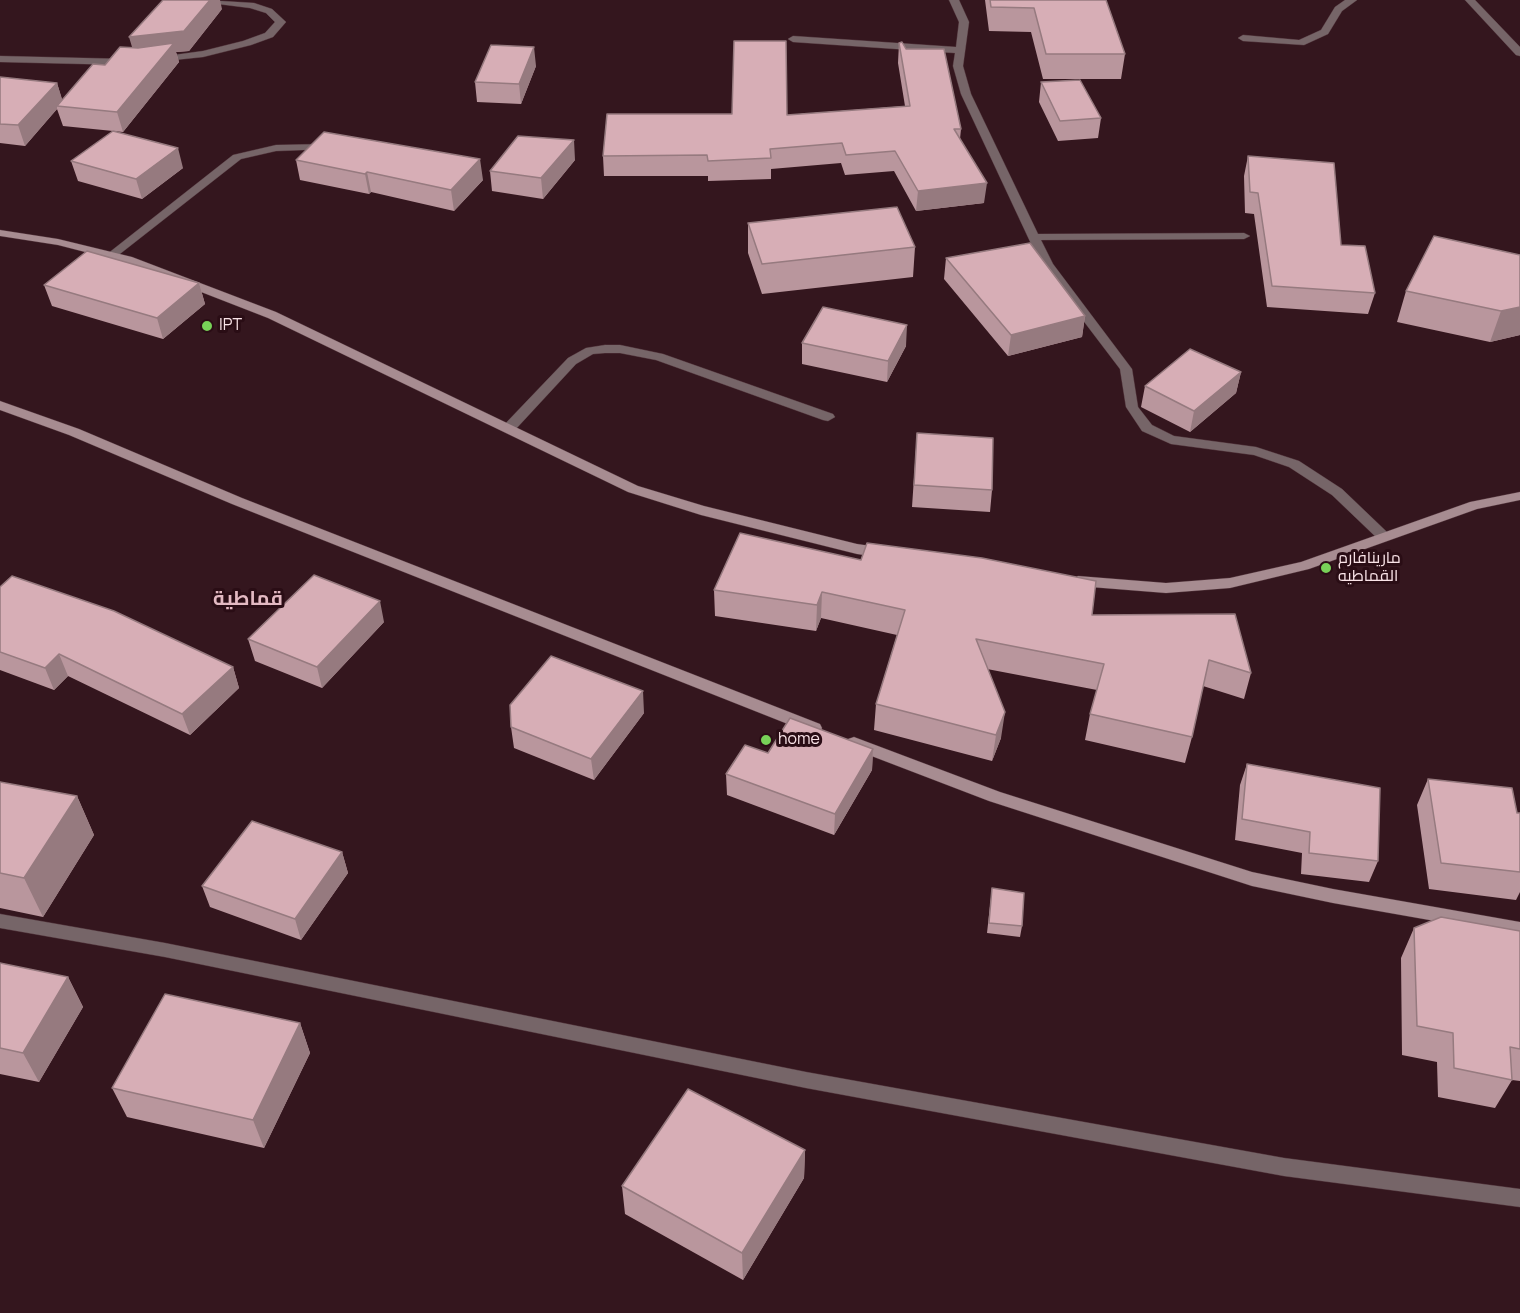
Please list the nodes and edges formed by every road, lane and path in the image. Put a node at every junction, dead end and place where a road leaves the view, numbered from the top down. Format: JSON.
{"nodes":[{"id":1,"x":210,"y":0,"type":"edge"},
{"id":2,"x":954,"y":0,"type":"edge"},
{"id":3,"x":1352,"y":0,"type":"edge"},
{"id":4,"x":1470,"y":0,"type":"edge"},
{"id":5,"x":1243,"y":38,"type":"dead end"},
{"id":6,"x":793,"y":39,"type":"dead end"},
{"id":7,"x":961,"y":50,"type":"junction"},
{"id":8,"x":1520,"y":53,"type":"edge"},
{"id":9,"x":0,"y":60,"type":"edge"},
{"id":10,"x":344,"y":147,"type":"edge"},
{"id":11,"x":0,"y":233,"type":"edge"},
{"id":12,"x":1244,"y":236,"type":"dead end"},
{"id":13,"x":1034,"y":237,"type":"junction"},
{"id":14,"x":112,"y":255,"type":"junction"},
{"id":15,"x":0,"y":405,"type":"edge"},
{"id":16,"x":828,"y":417,"type":"dead end"},
{"id":17,"x":509,"y":428,"type":"junction"},
{"id":18,"x":1520,"y":496,"type":"edge"},
{"id":19,"x":1383,"y":536,"type":"junction"},
{"id":20,"x":903,"y":556,"type":"edge"},
{"id":21,"x":1062,"y":579,"type":"edge"},
{"id":22,"x":0,"y":921,"type":"edge"},
{"id":23,"x":1520,"y":929,"type":"edge"},
{"id":24,"x":1520,"y":1198,"type":"edge"}],
"edges":[{"from":1,"to":9,"type":"street"},
{"from":2,"to":7,"type":"street"},
{"from":3,"to":5,"type":"street"},
{"from":4,"to":8,"type":"street"},
{"from":6,"to":7,"type":"street"},
{"from":7,"to":13,"type":"street"},
{"from":10,"to":14,"type":"street"},
{"from":11,"to":14,"type":"main road"},
{"from":12,"to":13,"type":"street"},
{"from":13,"to":19,"type":"street"},
{"from":14,"to":17,"type":"main road"},
{"from":15,"to":23,"type":"main road"},
{"from":16,"to":17,"type":"street"},
{"from":17,"to":20,"type":"main road"},
{"from":18,"to":19,"type":"main road"},
{"from":19,"to":21,"type":"main road"},
{"from":22,"to":24,"type":"street"}]}
